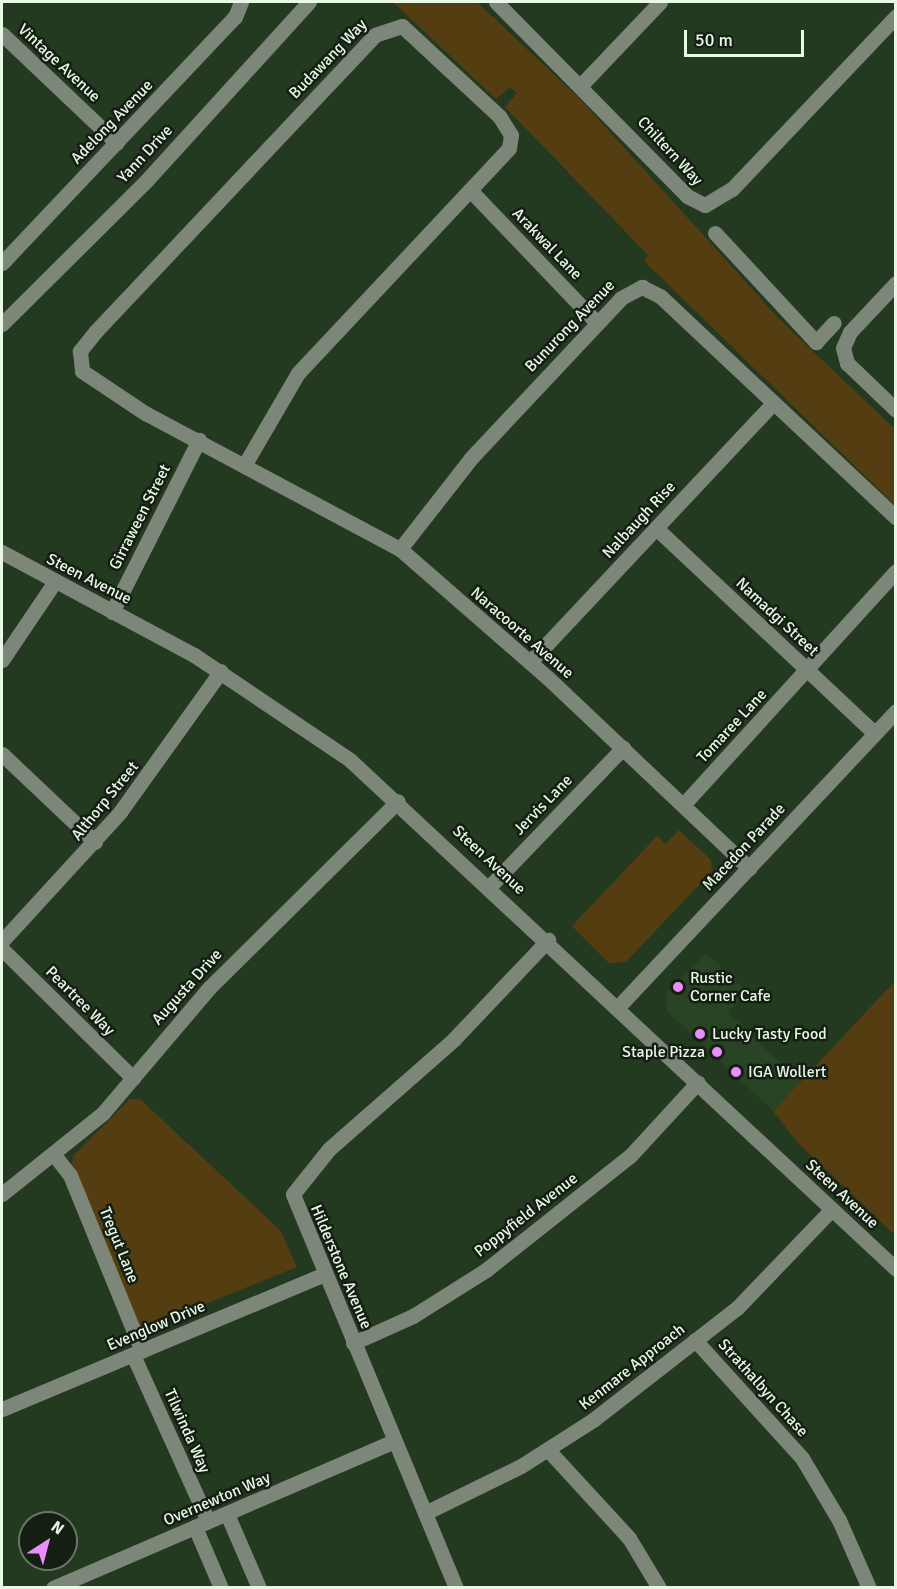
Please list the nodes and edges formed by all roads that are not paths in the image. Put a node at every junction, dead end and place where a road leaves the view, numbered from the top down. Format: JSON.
{"nodes":[{"id":1,"x":241,"y":2,"type":"edge"},
{"id":2,"x":309,"y":2,"type":"edge"},
{"id":3,"x":496,"y":2,"type":"edge"},
{"id":4,"x":660,"y":2,"type":"edge"},
{"id":5,"x":896,"y":16,"type":"edge"},
{"id":6,"x":2,"y":34,"type":"edge"},
{"id":7,"x":582,"y":84,"type":"junction"},
{"id":8,"x":117,"y":143,"type":"junction"},
{"id":9,"x":470,"y":190,"type":"junction"},
{"id":10,"x":715,"y":233,"type":"dead end"},
{"id":11,"x":2,"y":264,"type":"edge"},
{"id":12,"x":896,"y":283,"type":"edge"},
{"id":13,"x":597,"y":323,"type":"junction"},
{"id":14,"x":834,"y":323,"type":"dead end"},
{"id":15,"x":2,"y":324,"type":"edge"},
{"id":16,"x":773,"y":403,"type":"junction"},
{"id":17,"x":896,"y":410,"type":"edge"},
{"id":18,"x":200,"y":440,"type":"junction"},
{"id":19,"x":244,"y":464,"type":"junction"},
{"id":20,"x":896,"y":518,"type":"edge"},
{"id":21,"x":656,"y":528,"type":"junction"},
{"id":22,"x":400,"y":549,"type":"junction"},
{"id":23,"x":2,"y":552,"type":"edge"},
{"id":24,"x":896,"y":571,"type":"edge"},
{"id":25,"x":54,"y":583,"type":"junction"},
{"id":26,"x":112,"y":612,"type":"junction"},
{"id":27,"x":2,"y":660,"type":"edge"},
{"id":28,"x":530,"y":662,"type":"junction"},
{"id":29,"x":806,"y":669,"type":"junction"},
{"id":30,"x":221,"y":671,"type":"junction"},
{"id":31,"x":896,"y":711,"type":"edge"},
{"id":32,"x":874,"y":733,"type":"junction"},
{"id":33,"x":623,"y":748,"type":"junction"},
{"id":34,"x":2,"y":754,"type":"edge"},
{"id":35,"x":398,"y":801,"type":"junction"},
{"id":36,"x":682,"y":805,"type":"junction"},
{"id":37,"x":95,"y":842,"type":"junction"},
{"id":38,"x":749,"y":868,"type":"junction"},
{"id":39,"x":490,"y":886,"type":"junction"},
{"id":40,"x":548,"y":940,"type":"junction"},
{"id":41,"x":2,"y":941,"type":"edge"},
{"id":42,"x":2,"y":949,"type":"edge"},
{"id":43,"x":618,"y":1007,"type":"junction"},
{"id":44,"x":133,"y":1078,"type":"junction"},
{"id":45,"x":698,"y":1082,"type":"junction"},
{"id":46,"x":55,"y":1156,"type":"junction"},
{"id":47,"x":2,"y":1194,"type":"edge"},
{"id":48,"x":832,"y":1209,"type":"junction"},
{"id":49,"x":896,"y":1269,"type":"edge"},
{"id":50,"x":324,"y":1274,"type":"junction"},
{"id":51,"x":695,"y":1340,"type":"junction"},
{"id":52,"x":353,"y":1343,"type":"junction"},
{"id":53,"x":137,"y":1353,"type":"junction"},
{"id":54,"x":2,"y":1410,"type":"edge"},
{"id":55,"x":394,"y":1441,"type":"junction"},
{"id":56,"x":549,"y":1451,"type":"junction"},
{"id":57,"x":424,"y":1513,"type":"junction"},
{"id":58,"x":227,"y":1514,"type":"junction"},
{"id":59,"x":202,"y":1524,"type":"junction"},
{"id":60,"x":53,"y":1587,"type":"edge"},
{"id":61,"x":220,"y":1587,"type":"edge"},
{"id":62,"x":259,"y":1587,"type":"edge"},
{"id":63,"x":456,"y":1587,"type":"edge"},
{"id":64,"x":659,"y":1587,"type":"edge"},
{"id":65,"x":869,"y":1587,"type":"edge"}],
"edges":[{"from":1,"to":8,"type":"street","name":"Adelong Avenue"},
{"from":2,"to":15,"type":"street","name":"Yann Drive"},
{"from":3,"to":7,"type":"street","name":"Chiltern Way"},
{"from":4,"to":7,"type":"street"},
{"from":5,"to":7,"type":"street","name":"Chiltern Way"},
{"from":6,"to":8,"type":"street","name":"Vintage Avenue"},
{"from":8,"to":11,"type":"street","name":"Adelong Avenue"},
{"from":9,"to":13,"type":"street","name":"Arakwal Lane"},
{"from":9,"to":18,"type":"street","name":"Budawang Way"},
{"from":9,"to":19,"type":"street","name":"Budawang Way"},
{"from":10,"to":14,"type":"street"},
{"from":12,"to":17,"type":"street"},
{"from":13,"to":16,"type":"street","name":"Bunurong Avenue"},
{"from":13,"to":22,"type":"street","name":"Bunurong Avenue"},
{"from":16,"to":20,"type":"street","name":"Bunurong Avenue"},
{"from":16,"to":21,"type":"street","name":"Nalbaugh Rise"},
{"from":18,"to":19,"type":"street","name":"Budawang Way"},
{"from":18,"to":26,"type":"street","name":"Girraween Street"},
{"from":19,"to":22,"type":"street","name":"Naracoorte Avenue"},
{"from":21,"to":28,"type":"street","name":"Nalbaugh Rise"},
{"from":21,"to":29,"type":"street","name":"Namadgi Street"},
{"from":22,"to":28,"type":"street","name":"Naracoorte Avenue"},
{"from":23,"to":25,"type":"street","name":"Steen Avenue"},
{"from":24,"to":29,"type":"street","name":"Tomaree Lane"},
{"from":25,"to":26,"type":"street","name":"Steen Avenue"},
{"from":25,"to":27,"type":"street"},
{"from":26,"to":30,"type":"street","name":"Steen Avenue"},
{"from":28,"to":33,"type":"street","name":"Naracoorte Avenue"},
{"from":29,"to":32,"type":"street","name":"Namadgi Street"},
{"from":29,"to":36,"type":"street","name":"Tomaree Lane"},
{"from":30,"to":35,"type":"street","name":"Steen Avenue"},
{"from":30,"to":37,"type":"street","name":"Althorp Street"},
{"from":31,"to":32,"type":"street","name":"Macedon Parade"},
{"from":32,"to":38,"type":"street","name":"Macedon Parade"},
{"from":33,"to":36,"type":"street","name":"Naracoorte Avenue"},
{"from":33,"to":39,"type":"street","name":"Jervis Lane"},
{"from":34,"to":37,"type":"street"},
{"from":35,"to":39,"type":"street","name":"Steen Avenue"},
{"from":35,"to":44,"type":"street","name":"Augusta Drive"},
{"from":36,"to":38,"type":"street","name":"Naracoorte Avenue"},
{"from":37,"to":41,"type":"street","name":"Althorp Street"},
{"from":38,"to":43,"type":"street","name":"Macedon Parade"},
{"from":39,"to":40,"type":"street","name":"Steen Avenue"},
{"from":40,"to":43,"type":"street","name":"Steen Avenue"},
{"from":40,"to":50,"type":"street","name":"Hilderstone Avenue"},
{"from":42,"to":44,"type":"street","name":"Peartree Way"},
{"from":43,"to":45,"type":"street","name":"Steen Avenue"},
{"from":44,"to":46,"type":"street","name":"Augusta Drive"},
{"from":45,"to":48,"type":"street","name":"Steen Avenue"},
{"from":45,"to":52,"type":"street","name":"Poppyfield Avenue"},
{"from":46,"to":47,"type":"street","name":"Augusta Drive"},
{"from":46,"to":53,"type":"street","name":"Tregut Lane"},
{"from":48,"to":49,"type":"street","name":"Steen Avenue"},
{"from":48,"to":51,"type":"street","name":"Kenmare Approach"},
{"from":50,"to":52,"type":"street","name":"Hilderstone Avenue"},
{"from":50,"to":53,"type":"street","name":"Evenglow Drive"},
{"from":51,"to":56,"type":"street","name":"Kenmare Approach"},
{"from":51,"to":65,"type":"street","name":"Strathalbyn Chase"},
{"from":52,"to":55,"type":"street","name":"Hilderstone Avenue"},
{"from":53,"to":54,"type":"street","name":"Evenglow Drive"},
{"from":53,"to":59,"type":"street","name":"Tilwinda Way"},
{"from":55,"to":57,"type":"street","name":"Hilderstone Avenue"},
{"from":55,"to":58,"type":"street","name":"Overnewton Way"},
{"from":56,"to":57,"type":"street","name":"Kenmare Approach"},
{"from":56,"to":64,"type":"street"},
{"from":57,"to":63,"type":"street","name":"Hilderstone Avenue"},
{"from":58,"to":59,"type":"street","name":"Overnewton Way"},
{"from":58,"to":62,"type":"street"},
{"from":59,"to":60,"type":"street","name":"Overnewton Way"},
{"from":59,"to":61,"type":"street","name":"Tilwinda Way"}]}
